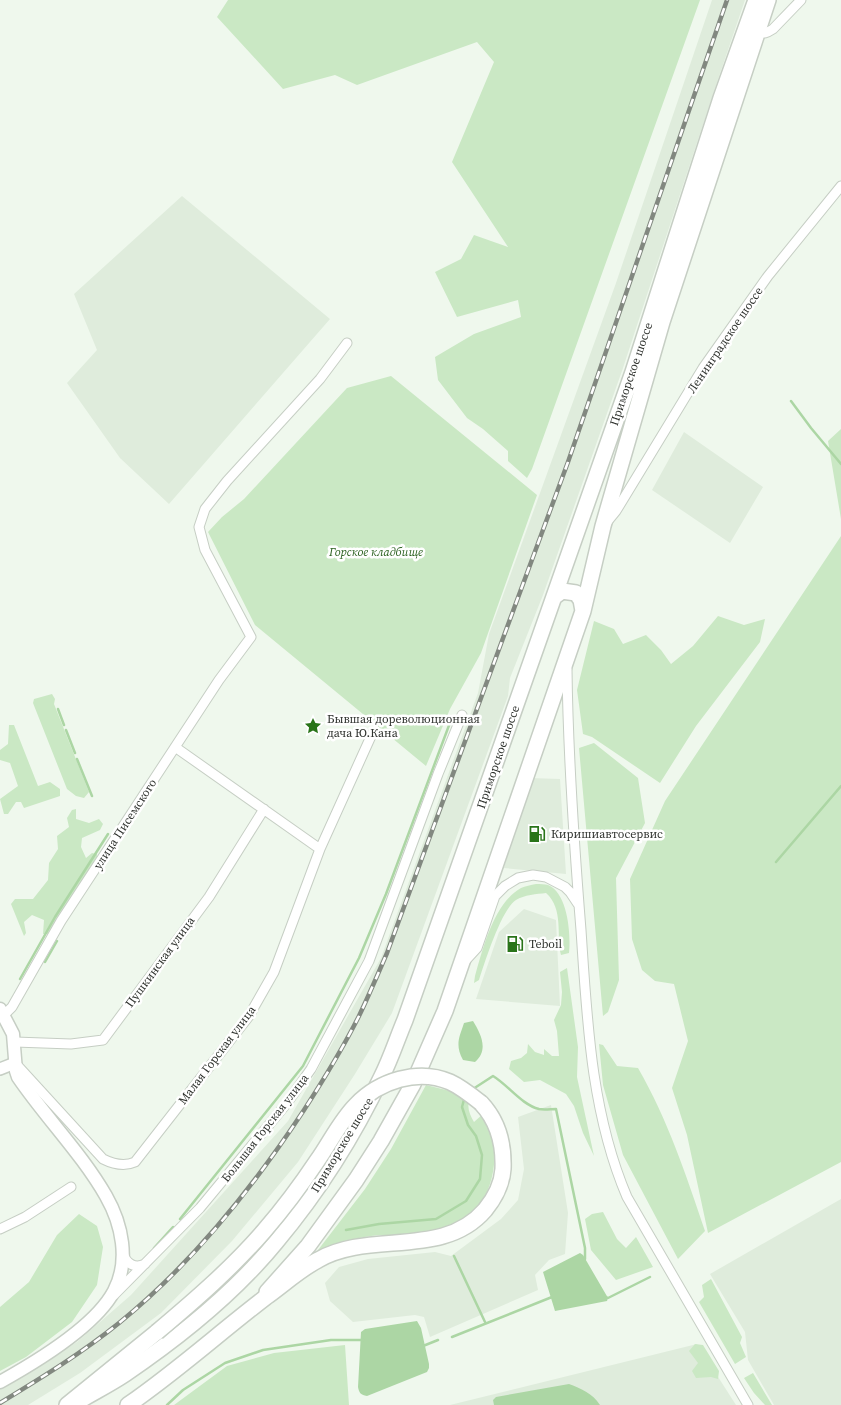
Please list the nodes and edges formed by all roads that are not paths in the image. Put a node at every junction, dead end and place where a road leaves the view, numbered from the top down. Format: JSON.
{"nodes":[{"id":1,"x":756,"y":0,"type":"edge"},
{"id":2,"x":768,"y":0,"type":"edge"},
{"id":3,"x":801,"y":0,"type":"edge"},
{"id":4,"x":757,"y":32,"type":"junction"},
{"id":5,"x":841,"y":186,"type":"edge"},
{"id":6,"x":347,"y":343,"type":"dead end"},
{"id":7,"x":603,"y":526,"type":"junction"},
{"id":8,"x":554,"y":597,"type":"junction"},
{"id":9,"x":583,"y":611,"type":"junction"},
{"id":10,"x":566,"y":659,"type":"junction"},
{"id":11,"x":462,"y":715,"type":"dead end"},
{"id":12,"x":372,"y":734,"type":"dead end"},
{"id":13,"x":176,"y":747,"type":"junction"},
{"id":14,"x":264,"y":809,"type":"junction"},
{"id":15,"x":320,"y":849,"type":"junction"},
{"id":16,"x":579,"y":907,"type":"junction"},
{"id":17,"x":461,"y":965,"type":"junction"},
{"id":18,"x":2,"y":1012,"type":"edge"},
{"id":19,"x":15,"y":1042,"type":"junction"},
{"id":20,"x":15,"y":1063,"type":"junction"},
{"id":21,"x":0,"y":1069,"type":"edge"},
{"id":22,"x":71,"y":1187,"type":"dead end"},
{"id":23,"x":0,"y":1229,"type":"edge"},
{"id":24,"x":123,"y":1252,"type":"junction"},
{"id":25,"x":146,"y":1264,"type":"junction"},
{"id":26,"x":107,"y":1302,"type":"junction"},
{"id":27,"x":252,"y":1308,"type":"junction"},
{"id":28,"x":0,"y":1382,"type":"edge"},
{"id":29,"x":151,"y":1389,"type":"junction"},
{"id":30,"x":67,"y":1405,"type":"edge"},
{"id":31,"x":72,"y":1405,"type":"edge"},
{"id":32,"x":128,"y":1405,"type":"edge"},
{"id":33,"x":137,"y":1405,"type":"edge"},
{"id":34,"x":748,"y":1405,"type":"edge"}],
"edges":[{"from":1,"to":8,"type":"main road","name":"Приморское шоссе"},
{"from":2,"to":4,"type":"main road","name":"Приморское шоссе"},
{"from":3,"to":4,"type":"street"},
{"from":4,"to":7,"type":"main road","name":"Приморское шоссе"},
{"from":5,"to":7,"type":"street","name":"Ленинградское шоссе"},
{"from":6,"to":13,"type":"street","name":"улица Писемского"},
{"from":7,"to":9,"type":"main road","name":"Приморское шоссе"},
{"from":8,"to":9,"type":"main road"},
{"from":8,"to":31,"type":"main road","name":"Приморское шоссе"},
{"from":9,"to":10,"type":"main road","name":"Приморское шоссе"},
{"from":10,"to":16,"type":"street"},
{"from":10,"to":17,"type":"main road","name":"Приморское шоссе"},
{"from":11,"to":25,"type":"street","name":"Большая Горская улица"},
{"from":12,"to":15,"type":"street","name":"Малая Горская улица"},
{"from":13,"to":14,"type":"street"},
{"from":13,"to":18,"type":"street","name":"улица Писемского"},
{"from":14,"to":15,"type":"street"},
{"from":14,"to":19,"type":"street","name":"Пушкинская улица"},
{"from":15,"to":20,"type":"street","name":"Малая Горская улица"},
{"from":16,"to":17,"type":"street"},
{"from":16,"to":34,"type":"street"},
{"from":17,"to":27,"type":"main road","name":"Приморское шоссе"},
{"from":18,"to":19,"type":"main road"},
{"from":19,"to":20,"type":"main road"},
{"from":20,"to":21,"type":"street"},
{"from":20,"to":24,"type":"main road"},
{"from":22,"to":23,"type":"street"},
{"from":24,"to":25,"type":"street"},
{"from":24,"to":26,"type":"main road"},
{"from":25,"to":26,"type":"street","name":"Большая Горская улица"},
{"from":26,"to":28,"type":"main road","name":"Большая Горская улица"},
{"from":27,"to":29,"type":"main road","name":"Приморское шоссе"},
{"from":27,"to":30,"type":"main road","bridge":true},
{"from":29,"to":32,"type":"main road","name":"Приморское шоссе"},
{"from":29,"to":33,"type":"main road"}]}
